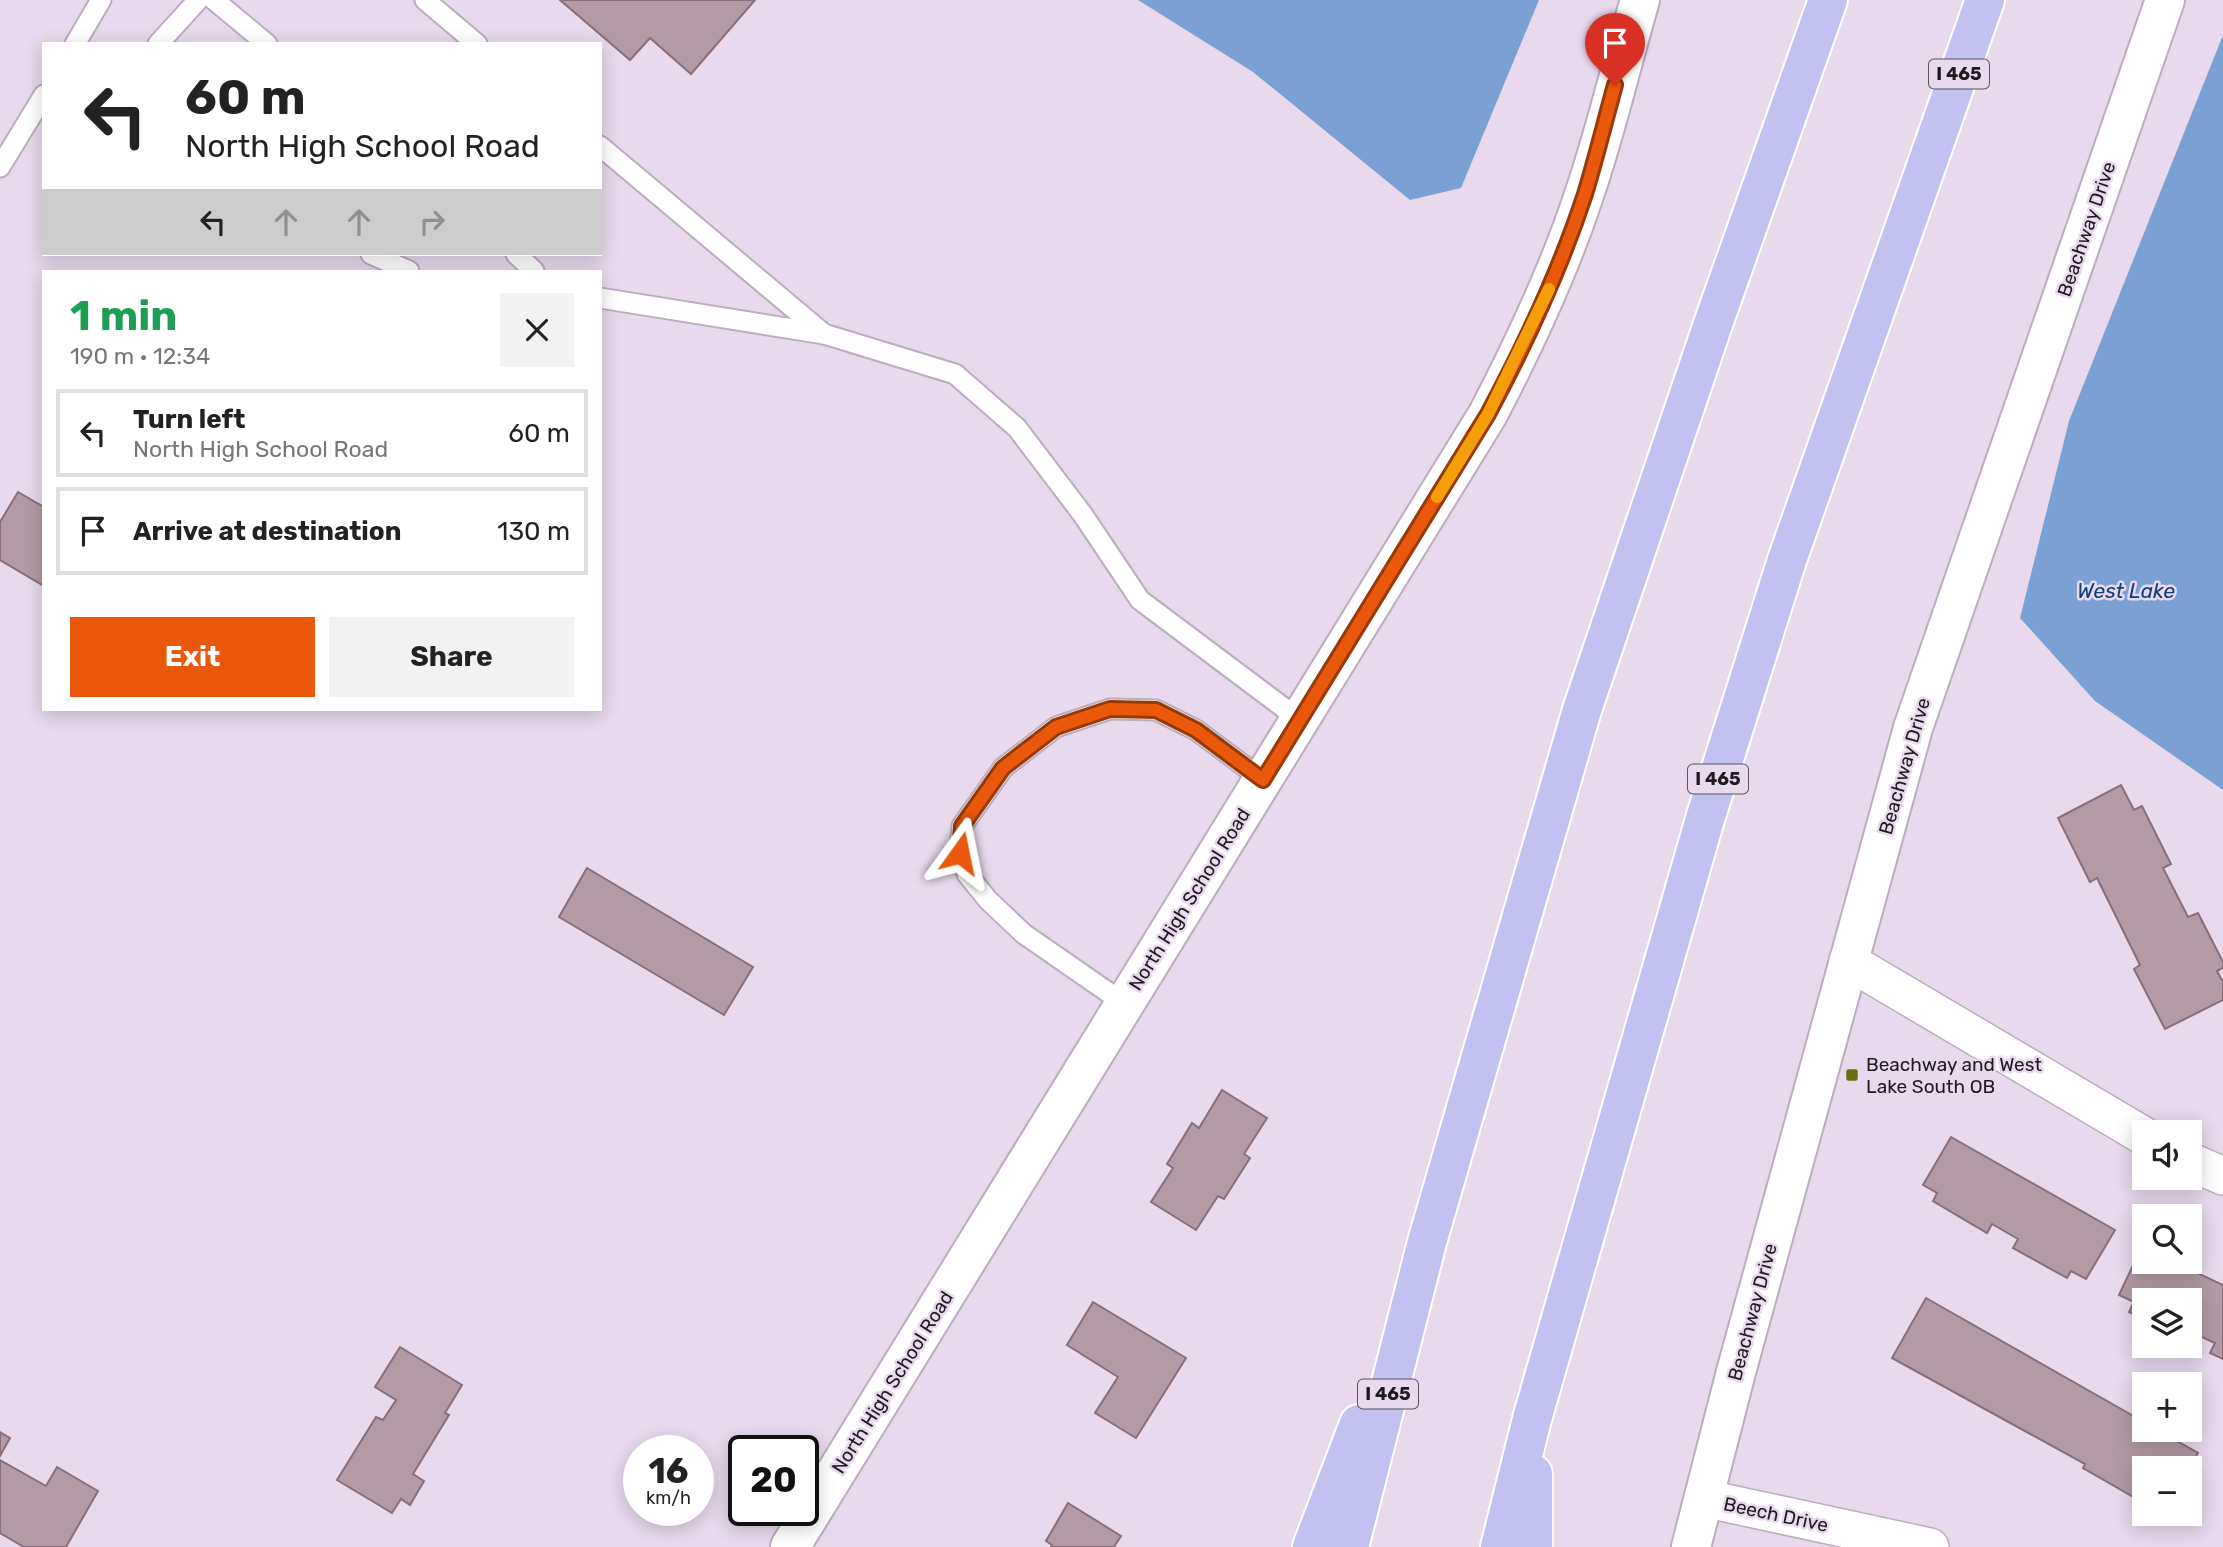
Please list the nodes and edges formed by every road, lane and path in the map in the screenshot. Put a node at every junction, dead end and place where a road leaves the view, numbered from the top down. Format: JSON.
{"nodes":[{"id":1,"x":101,"y":0,"type":"edge"},
{"id":2,"x":198,"y":0,"type":"edge"},
{"id":3,"x":214,"y":0,"type":"edge"},
{"id":4,"x":425,"y":0,"type":"edge"},
{"id":5,"x":1640,"y":0,"type":"edge"},
{"id":6,"x":1828,"y":0,"type":"edge"},
{"id":7,"x":1985,"y":0,"type":"edge"},
{"id":8,"x":2165,"y":0,"type":"edge"},
{"id":9,"x":81,"y":41,"type":"edge"},
{"id":10,"x":160,"y":42,"type":"edge"},
{"id":11,"x":265,"y":42,"type":"edge"},
{"id":12,"x":475,"y":42,"type":"edge"},
{"id":13,"x":42,"y":98,"type":"edge"},
{"id":14,"x":602,"y":148,"type":"edge"},
{"id":15,"x":0,"y":167,"type":"edge"},
{"id":16,"x":375,"y":256,"type":"edge"},
{"id":17,"x":518,"y":256,"type":"edge"},
{"id":18,"x":407,"y":270,"type":"edge"},
{"id":19,"x":533,"y":270,"type":"edge"},
{"id":20,"x":602,"y":298,"type":"edge"},
{"id":21,"x":824,"y":334,"type":"junction"},
{"id":22,"x":1300,"y":720,"type":"junction"},
{"id":23,"x":1263,"y":780,"type":"junction"},
{"id":24,"x":1848,"y":961,"type":"junction"},
{"id":25,"x":1125,"y":1004,"type":"junction"},
{"id":26,"x":2132,"y":1129,"type":"edge"},
{"id":27,"x":2202,"y":1167,"type":"edge"},
{"id":28,"x":2223,"y":1176,"type":"edge"},
{"id":29,"x":1427,"y":1242,"type":"junction"},
{"id":30,"x":1532,"y":1419,"type":"junction"},
{"id":31,"x":1703,"y":1498,"type":"junction"},
{"id":32,"x":790,"y":1547,"type":"edge"},
{"id":33,"x":1312,"y":1547,"type":"edge"},
{"id":34,"x":1349,"y":1547,"type":"edge"},
{"id":35,"x":1500,"y":1547,"type":"edge"},
{"id":36,"x":1533,"y":1547,"type":"edge"},
{"id":37,"x":1690,"y":1547,"type":"edge"},
{"id":38,"x":1930,"y":1547,"type":"edge"}],
"edges":[{"from":1,"to":9,"type":"lane"},
{"from":2,"to":10,"type":"lane"},
{"from":3,"to":11,"type":"lane"},
{"from":4,"to":12,"type":"lane"},
{"from":5,"to":22,"type":"street","name":"North High School Road"},
{"from":6,"to":29,"type":"highway","number":"I 465"},
{"from":7,"to":30,"type":"highway","number":"I 465"},
{"from":8,"to":24,"type":"street","name":"Beachway Drive"},
{"from":13,"to":15,"type":"lane"},
{"from":14,"to":21,"type":"lane"},
{"from":16,"to":18,"type":"lane"},
{"from":17,"to":19,"type":"lane"},
{"from":20,"to":21,"type":"lane"},
{"from":21,"to":22,"type":"lane"},
{"from":22,"to":23,"type":"street","name":"North High School Road"},
{"from":23,"to":25,"type":"street","name":"North High School Road"},
{"from":23,"to":25,"type":"lane"},
{"from":24,"to":26,"type":"street"},
{"from":24,"to":31,"type":"street","name":"Beachway Drive"},
{"from":25,"to":32,"type":"street","name":"North High School Road"},
{"from":27,"to":28,"type":"street"},
{"from":29,"to":33,"type":"highway"},
{"from":29,"to":34,"type":"highway","number":"I 465"},
{"from":30,"to":35,"type":"highway","number":"I 465"},
{"from":30,"to":36,"type":"highway"},
{"from":31,"to":37,"type":"street","name":"Beachway Drive"},
{"from":31,"to":38,"type":"street","name":"Beech Drive"}]}
